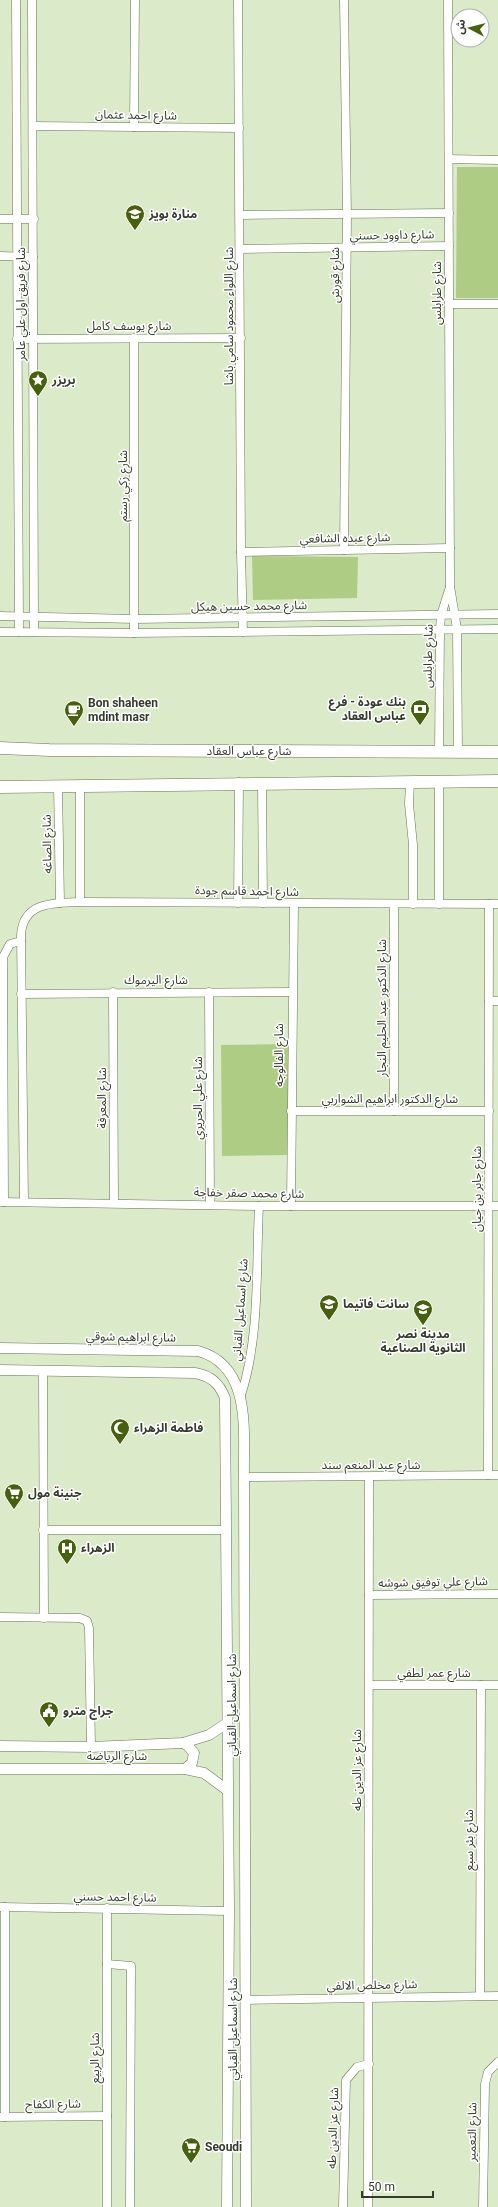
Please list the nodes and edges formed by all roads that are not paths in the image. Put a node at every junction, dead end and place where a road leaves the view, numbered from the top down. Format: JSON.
{"nodes":[{"id":1,"x":16,"y":0,"type":"edge"},
{"id":2,"x":32,"y":0,"type":"edge"},
{"id":3,"x":134,"y":0,"type":"edge"},
{"id":4,"x":238,"y":0,"type":"edge"},
{"id":5,"x":344,"y":0,"type":"edge"},
{"id":6,"x":448,"y":0,"type":"edge"},
{"id":7,"x":33,"y":126,"type":"junction"},
{"id":8,"x":134,"y":126,"type":"junction"},
{"id":9,"x":239,"y":128,"type":"junction"},
{"id":10,"x":449,"y":159,"type":"junction"},
{"id":11,"x":498,"y":160,"type":"edge"},
{"id":12,"x":449,"y":214,"type":"junction"},
{"id":13,"x":240,"y":215,"type":"junction"},
{"id":14,"x":347,"y":215,"type":"junction"},
{"id":15,"x":0,"y":219,"type":"edge"},
{"id":16,"x":18,"y":219,"type":"junction"},
{"id":17,"x":34,"y":219,"type":"junction"},
{"id":18,"x":449,"y":246,"type":"junction"},
{"id":19,"x":347,"y":248,"type":"junction"},
{"id":20,"x":240,"y":249,"type":"junction"},
{"id":21,"x":0,"y":256,"type":"edge"},
{"id":22,"x":18,"y":257,"type":"junction"},
{"id":23,"x":33,"y":257,"type":"junction"},
{"id":24,"x":449,"y":304,"type":"junction"},
{"id":25,"x":498,"y":304,"type":"edge"},
{"id":26,"x":33,"y":338,"type":"junction"},
{"id":27,"x":134,"y":338,"type":"junction"},
{"id":28,"x":241,"y":338,"type":"junction"},
{"id":29,"x":17,"y":339,"type":"junction"},
{"id":30,"x":450,"y":548,"type":"junction"},
{"id":31,"x":344,"y":550,"type":"junction"},
{"id":32,"x":241,"y":552,"type":"junction"},
{"id":33,"x":450,"y":586,"type":"junction"},
{"id":34,"x":498,"y":614,"type":"edge"},
{"id":35,"x":441,"y":615,"type":"junction"},
{"id":36,"x":456,"y":615,"type":"junction"},
{"id":37,"x":0,"y":616,"type":"edge"},
{"id":38,"x":19,"y":616,"type":"junction"},
{"id":39,"x":34,"y":616,"type":"junction"},
{"id":40,"x":244,"y":618,"type":"junction"},
{"id":41,"x":135,"y":619,"type":"junction"},
{"id":42,"x":457,"y":629,"type":"junction"},
{"id":43,"x":498,"y":629,"type":"edge"},
{"id":44,"x":440,"y":630,"type":"junction"},
{"id":45,"x":0,"y":632,"type":"edge"},
{"id":46,"x":19,"y":632,"type":"junction"},
{"id":47,"x":34,"y":632,"type":"junction"},
{"id":48,"x":244,"y":632,"type":"junction"},
{"id":49,"x":134,"y":633,"type":"junction"},
{"id":50,"x":0,"y":748,"type":"edge"},
{"id":51,"x":439,"y":752,"type":"junction"},
{"id":52,"x":458,"y":752,"type":"junction"},
{"id":53,"x":498,"y":752,"type":"edge"},
{"id":54,"x":439,"y":781,"type":"junction"},
{"id":55,"x":498,"y":781,"type":"edge"},
{"id":56,"x":239,"y":782,"type":"junction"},
{"id":57,"x":410,"y":782,"type":"junction"},
{"id":58,"x":262,"y":783,"type":"junction"},
{"id":59,"x":58,"y":785,"type":"junction"},
{"id":60,"x":80,"y":785,"type":"junction"},
{"id":61,"x":0,"y":787,"type":"edge"},
{"id":62,"x":80,"y":902,"type":"junction"},
{"id":63,"x":60,"y":903,"type":"junction"},
{"id":64,"x":238,"y":903,"type":"junction"},
{"id":65,"x":263,"y":903,"type":"junction"},
{"id":66,"x":294,"y":904,"type":"junction"},
{"id":67,"x":413,"y":904,"type":"junction"},
{"id":68,"x":439,"y":904,"type":"junction"},
{"id":69,"x":494,"y":904,"type":"edge"},
{"id":70,"x":394,"y":905,"type":"junction"},
{"id":71,"x":21,"y":941,"type":"junction"},
{"id":72,"x":113,"y":992,"type":"junction"},
{"id":73,"x":209,"y":992,"type":"junction"},
{"id":74,"x":292,"y":992,"type":"junction"},
{"id":75,"x":21,"y":994,"type":"junction"},
{"id":76,"x":489,"y":1001,"type":"junction"},
{"id":77,"x":498,"y":1001,"type":"edge"},
{"id":78,"x":291,"y":1111,"type":"junction"},
{"id":79,"x":394,"y":1111,"type":"junction"},
{"id":80,"x":489,"y":1111,"type":"junction"},
{"id":81,"x":2,"y":1202,"type":"edge"},
{"id":82,"x":24,"y":1202,"type":"junction"},
{"id":83,"x":114,"y":1203,"type":"junction"},
{"id":84,"x":210,"y":1205,"type":"junction"},
{"id":85,"x":259,"y":1206,"type":"junction"},
{"id":86,"x":291,"y":1206,"type":"junction"},
{"id":87,"x":489,"y":1206,"type":"junction"},
{"id":88,"x":498,"y":1206,"type":"edge"},
{"id":89,"x":489,"y":1316,"type":"junction"},
{"id":90,"x":498,"y":1316,"type":"edge"},
{"id":91,"x":0,"y":1348,"type":"edge"},
{"id":92,"x":0,"y":1370,"type":"edge"},
{"id":93,"x":44,"y":1370,"type":"junction"},
{"id":94,"x":241,"y":1395,"type":"junction"},
{"id":95,"x":488,"y":1475,"type":"junction"},
{"id":96,"x":498,"y":1475,"type":"edge"},
{"id":97,"x":244,"y":1477,"type":"junction"},
{"id":98,"x":369,"y":1477,"type":"junction"},
{"id":99,"x":43,"y":1530,"type":"junction"},
{"id":100,"x":226,"y":1530,"type":"junction"},
{"id":101,"x":244,"y":1559,"type":"junction"},
{"id":102,"x":226,"y":1560,"type":"junction"},
{"id":103,"x":498,"y":1594,"type":"edge"},
{"id":104,"x":369,"y":1595,"type":"junction"},
{"id":105,"x":0,"y":1617,"type":"edge"},
{"id":106,"x":44,"y":1618,"type":"junction"},
{"id":107,"x":369,"y":1685,"type":"junction"},
{"id":108,"x":481,"y":1685,"type":"junction"},
{"id":109,"x":498,"y":1685,"type":"edge"},
{"id":110,"x":227,"y":1723,"type":"junction"},
{"id":111,"x":183,"y":1743,"type":"junction"},
{"id":112,"x":0,"y":1746,"type":"edge"},
{"id":113,"x":91,"y":1747,"type":"junction"},
{"id":114,"x":0,"y":1769,"type":"edge"},
{"id":115,"x":185,"y":1769,"type":"junction"},
{"id":116,"x":227,"y":1790,"type":"junction"},
{"id":117,"x":3,"y":1907,"type":"edge"},
{"id":118,"x":107,"y":1908,"type":"junction"},
{"id":119,"x":229,"y":1911,"type":"junction"},
{"id":120,"x":107,"y":1964,"type":"junction"},
{"id":121,"x":480,"y":1996,"type":"junction"},
{"id":122,"x":498,"y":1996,"type":"edge"},
{"id":123,"x":368,"y":1997,"type":"junction"},
{"id":124,"x":246,"y":2000,"type":"junction"},
{"id":125,"x":498,"y":2062,"type":"edge"},
{"id":126,"x":369,"y":2064,"type":"junction"},
{"id":127,"x":107,"y":2116,"type":"junction"},
{"id":128,"x":3,"y":2117,"type":"edge"},
{"id":129,"x":107,"y":2207,"type":"edge"},
{"id":130,"x":130,"y":2207,"type":"edge"},
{"id":131,"x":228,"y":2207,"type":"edge"},
{"id":132,"x":246,"y":2207,"type":"edge"},
{"id":133,"x":343,"y":2207,"type":"edge"},
{"id":134,"x":368,"y":2207,"type":"edge"},
{"id":135,"x":483,"y":2207,"type":"edge"}],
"edges":[{"from":1,"to":16,"type":"street","name":"شارع فريق اول علي عامر"},
{"from":2,"to":7,"type":"street","name":"شارع فريق اول علي عامر"},
{"from":3,"to":8,"type":"street"},
{"from":4,"to":9,"type":"street","name":"شارع اللواء محمود سامي باشا"},
{"from":5,"to":14,"type":"street","name":"شارع قورش"},
{"from":6,"to":10,"type":"street","name":"شارع طرابلس"},
{"from":7,"to":8,"type":"street","name":"شارع احمد عثمان"},
{"from":7,"to":17,"type":"street","name":"شارع فريق اول علي عامر"},
{"from":8,"to":9,"type":"street","name":"شارع احمد عثمان"},
{"from":9,"to":13,"type":"street","name":"شارع اللواء محمود سامي باشا"},
{"from":10,"to":11,"type":"street"},
{"from":10,"to":12,"type":"street","name":"شارع طرابلس"},
{"from":12,"to":14,"type":"street","name":"شارع داوود حسني"},
{"from":12,"to":18,"type":"street","name":"شارع طرابلس"},
{"from":13,"to":14,"type":"street","name":"شارع داوود حسني"},
{"from":13,"to":20,"type":"street","name":"شارع اللواء محمود سامي باشا"},
{"from":14,"to":19,"type":"street","name":"شارع قورش"},
{"from":15,"to":16,"type":"street"},
{"from":16,"to":17,"type":"street"},
{"from":16,"to":22,"type":"street","name":"شارع فريق اول علي عامر"},
{"from":17,"to":23,"type":"street","name":"شارع فريق اول علي عامر"},
{"from":18,"to":19,"type":"street","name":"شارع داوود حسني"},
{"from":18,"to":24,"type":"street","name":"شارع طرابلس"},
{"from":19,"to":20,"type":"street","name":"شارع داوود حسني"},
{"from":19,"to":31,"type":"street","name":"شارع قورش"},
{"from":20,"to":28,"type":"street","name":"شارع اللواء محمود سامي باشا"},
{"from":21,"to":22,"type":"street"},
{"from":22,"to":23,"type":"street"},
{"from":22,"to":29,"type":"street","name":"شارع فريق اول علي عامر"},
{"from":23,"to":26,"type":"street","name":"شارع فريق اول علي عامر"},
{"from":24,"to":25,"type":"street"},
{"from":24,"to":30,"type":"street","name":"شارع طرابلس"},
{"from":26,"to":27,"type":"street","name":"شارع يوسف كامل"},
{"from":26,"to":29,"type":"street","name":"شارع يوسف كامل"},
{"from":26,"to":39,"type":"street","name":"شارع فريق اول علي عامر"},
{"from":27,"to":28,"type":"street","name":"شارع يوسف كامل"},
{"from":27,"to":41,"type":"street","name":"شارع زكي رستم"},
{"from":28,"to":32,"type":"street","name":"شارع اللواء محمود سامي باشا"},
{"from":29,"to":38,"type":"street","name":"شارع فريق اول علي عامر"},
{"from":30,"to":31,"type":"street","name":"شارع عبده الشافعي"},
{"from":30,"to":33,"type":"street","name":"شارع طرابلس"},
{"from":31,"to":32,"type":"street","name":"شارع عبده الشافعي"},
{"from":32,"to":40,"type":"street","name":"شارع اللواء محمود سامي باشا"},
{"from":33,"to":35,"type":"street","name":"شارع طرابلس"},
{"from":33,"to":36,"type":"street","name":"شارع طرابلس"},
{"from":34,"to":36,"type":"street","name":"شارع محمد حسين هيكل"},
{"from":35,"to":36,"type":"street","name":"شارع محمد حسين هيكل"},
{"from":35,"to":40,"type":"street","name":"شارع محمد حسين هيكل"},
{"from":35,"to":44,"type":"street","name":"شارع طرابلس"},
{"from":36,"to":42,"type":"street","name":"شارع طرابلس"},
{"from":37,"to":38,"type":"street","name":"شارع محمد حسين هيكل"},
{"from":38,"to":39,"type":"street","name":"شارع محمد حسين هيكل"},
{"from":38,"to":46,"type":"street","name":"شارع فريق اول علي عامر"},
{"from":39,"to":41,"type":"street","name":"شارع محمد حسين هيكل"},
{"from":39,"to":47,"type":"street","name":"شارع فريق اول علي عامر"},
{"from":40,"to":41,"type":"street","name":"شارع محمد حسين هيكل"},
{"from":40,"to":48,"type":"street","name":"شارع اللواء محمود سامي باشا"},
{"from":41,"to":49,"type":"street","name":"شارع زكي رستم"},
{"from":42,"to":43,"type":"street"},
{"from":42,"to":44,"type":"street"},
{"from":42,"to":52,"type":"street","name":"شارع طرابلس"},
{"from":44,"to":48,"type":"street"},
{"from":44,"to":51,"type":"street","name":"شارع طرابلس"},
{"from":45,"to":46,"type":"street"},
{"from":46,"to":47,"type":"street"},
{"from":47,"to":49,"type":"street"},
{"from":48,"to":49,"type":"street"},
{"from":50,"to":51,"type":"main road","name":"شارع عباس العقاد"},
{"from":51,"to":52,"type":"main road","name":"شارع عباس العقاد"},
{"from":52,"to":53,"type":"main road","name":"شارع عباس العقاد"},
{"from":54,"to":55,"type":"main road"},
{"from":54,"to":57,"type":"main road"},
{"from":54,"to":68,"type":"street"},
{"from":56,"to":58,"type":"main road"},
{"from":56,"to":60,"type":"main road"},
{"from":56,"to":64,"type":"street"},
{"from":57,"to":58,"type":"main road"},
{"from":57,"to":67,"type":"street"},
{"from":58,"to":65,"type":"street"},
{"from":59,"to":60,"type":"main road"},
{"from":59,"to":61,"type":"main road"},
{"from":59,"to":63,"type":"street","name":"شارع الصاغه"},
{"from":60,"to":62,"type":"street"},
{"from":62,"to":63,"type":"street","name":"شارع احمد قاسم جودة"},
{"from":62,"to":64,"type":"street","name":"شارع احمد قاسم جودة"},
{"from":63,"to":71,"type":"street","name":"شارع احمد قاسم جودة"},
{"from":64,"to":65,"type":"street","name":"شارع احمد قاسم جودة"},
{"from":65,"to":66,"type":"street","name":"شارع احمد قاسم جودة"},
{"from":66,"to":70,"type":"street","name":"شارع احمد قاسم جودة"},
{"from":66,"to":74,"type":"street","name":"شارع الفالوجه"},
{"from":67,"to":68,"type":"street","name":"شارع احمد قاسم جودة"},
{"from":67,"to":70,"type":"street","name":"شارع احمد قاسم جودة"},
{"from":68,"to":69,"type":"street","name":"شارع احمد قاسم جودة"},
{"from":69,"to":76,"type":"street","name":"شارع جابر بن حيان"},
{"from":70,"to":79,"type":"street","name":"شارع الدكتور عبد الحليم النجار"},
{"from":71,"to":75,"type":"street","name":"شارع احمد قاسم جودة"},
{"from":71,"to":81,"type":"street"},
{"from":72,"to":73,"type":"street","name":"شارع اليرموك"},
{"from":72,"to":75,"type":"street","name":"شارع اليرموك"},
{"from":72,"to":83,"type":"street","name":"شارع المعرفة"},
{"from":73,"to":74,"type":"street","name":"شارع اليرموك"},
{"from":73,"to":84,"type":"street","name":"شارع علي الحريري"},
{"from":74,"to":78,"type":"street","name":"شارع الفالوجه"},
{"from":75,"to":82,"type":"street","name":"شارع احمد قاسم جودة"},
{"from":76,"to":77,"type":"street"},
{"from":76,"to":80,"type":"street","name":"شارع جابر بن حيان"},
{"from":78,"to":79,"type":"street","name":"شارع الدكتور ابراهيم الشواربي"},
{"from":78,"to":86,"type":"street","name":"شارع الفالوجه"},
{"from":79,"to":80,"type":"street","name":"شارع الدكتور ابراهيم الشواربي"},
{"from":80,"to":87,"type":"street","name":"شارع جابر بن حيان"},
{"from":81,"to":82,"type":"street","name":"شارع محمد صقر خفاجة"},
{"from":82,"to":83,"type":"street","name":"شارع محمد صقر خفاجة"},
{"from":83,"to":84,"type":"street","name":"شارع محمد صقر خفاجة"},
{"from":84,"to":85,"type":"street","name":"شارع محمد صقر خفاجة"},
{"from":85,"to":86,"type":"street","name":"شارع محمد صقر خفاجة"},
{"from":85,"to":94,"type":"street","name":"شارع اسماعيل القباني"},
{"from":86,"to":87,"type":"street","name":"شارع محمد صقر خفاجة"},
{"from":87,"to":88,"type":"street","name":"شارع محمد صقر خفاجة"},
{"from":87,"to":89,"type":"street","name":"شارع جابر بن حيان"},
{"from":89,"to":90,"type":"street"},
{"from":89,"to":95,"type":"street","name":"شارع جابر بن حيان"},
{"from":91,"to":94,"type":"street","name":"شارع ابراهيم شوقي"},
{"from":92,"to":93,"type":"street"},
{"from":93,"to":99,"type":"street"},
{"from":93,"to":100,"type":"street","name":"شارع اسماعيل القباني"},
{"from":94,"to":97,"type":"street","name":"شارع اسماعيل القباني"},
{"from":95,"to":96,"type":"street","name":"شارع عبد المنعم سند"},
{"from":95,"to":98,"type":"street","name":"شارع عبد المنعم سند"},
{"from":97,"to":98,"type":"street","name":"شارع عبد المنعم سند"},
{"from":97,"to":101,"type":"street","name":"شارع اسماعيل القباني"},
{"from":98,"to":104,"type":"street","name":"شارع عز الدين طه"},
{"from":99,"to":100,"type":"street"},
{"from":99,"to":106,"type":"street"},
{"from":100,"to":102,"type":"street","name":"شارع اسماعيل القباني"},
{"from":101,"to":102,"type":"street"},
{"from":101,"to":124,"type":"street","name":"شارع اسماعيل القباني"},
{"from":102,"to":110,"type":"street","name":"شارع اسماعيل القباني"},
{"from":103,"to":104,"type":"street","name":"شارع علي توفيق شوشه"},
{"from":104,"to":107,"type":"street","name":"شارع عز الدين طه"},
{"from":105,"to":106,"type":"street"},
{"from":106,"to":113,"type":"street"},
{"from":107,"to":108,"type":"street","name":"شارع عمر لطفي"},
{"from":107,"to":123,"type":"street","name":"شارع عز الدين طه"},
{"from":108,"to":109,"type":"street","name":"شارع عمر لطفي"},
{"from":108,"to":121,"type":"street","name":"شارع بئر سبع"},
{"from":110,"to":111,"type":"street","name":"شارع الرياضة"},
{"from":110,"to":116,"type":"street","name":"شارع اسماعيل القباني"},
{"from":111,"to":113,"type":"street","name":"شارع الرياضة"},
{"from":111,"to":115,"type":"street"},
{"from":112,"to":113,"type":"street","name":"شارع الرياضة"},
{"from":114,"to":115,"type":"street","name":"شارع الرياضة"},
{"from":115,"to":116,"type":"street","name":"شارع الرياضة"},
{"from":116,"to":119,"type":"street","name":"شارع اسماعيل القباني"},
{"from":117,"to":118,"type":"street","name":"شارع احمد حسني"},
{"from":117,"to":128,"type":"street"},
{"from":118,"to":119,"type":"street","name":"شارع احمد حسني"},
{"from":118,"to":120,"type":"street","name":"شارع الربيع"},
{"from":119,"to":131,"type":"street","name":"شارع اسماعيل القباني"},
{"from":120,"to":127,"type":"street","name":"شارع الربيع"},
{"from":120,"to":130,"type":"street"},
{"from":121,"to":122,"type":"street","name":"شارع مخلص الالفي"},
{"from":121,"to":123,"type":"street","name":"شارع مخلص الالفي"},
{"from":123,"to":124,"type":"street","name":"شارع مخلص الالفي"},
{"from":123,"to":126,"type":"street","name":"شارع عز الدين طه"},
{"from":124,"to":132,"type":"street","name":"شارع اسماعيل القباني"},
{"from":125,"to":135,"type":"street","name":"شارع التعمير"},
{"from":126,"to":133,"type":"street","name":"شارع عز الدين طه"},
{"from":126,"to":134,"type":"street","name":"شارع عز الدين طه"},
{"from":127,"to":128,"type":"street","name":"شارع الكفاح"},
{"from":127,"to":129,"type":"street","name":"شارع الربيع"}]}
